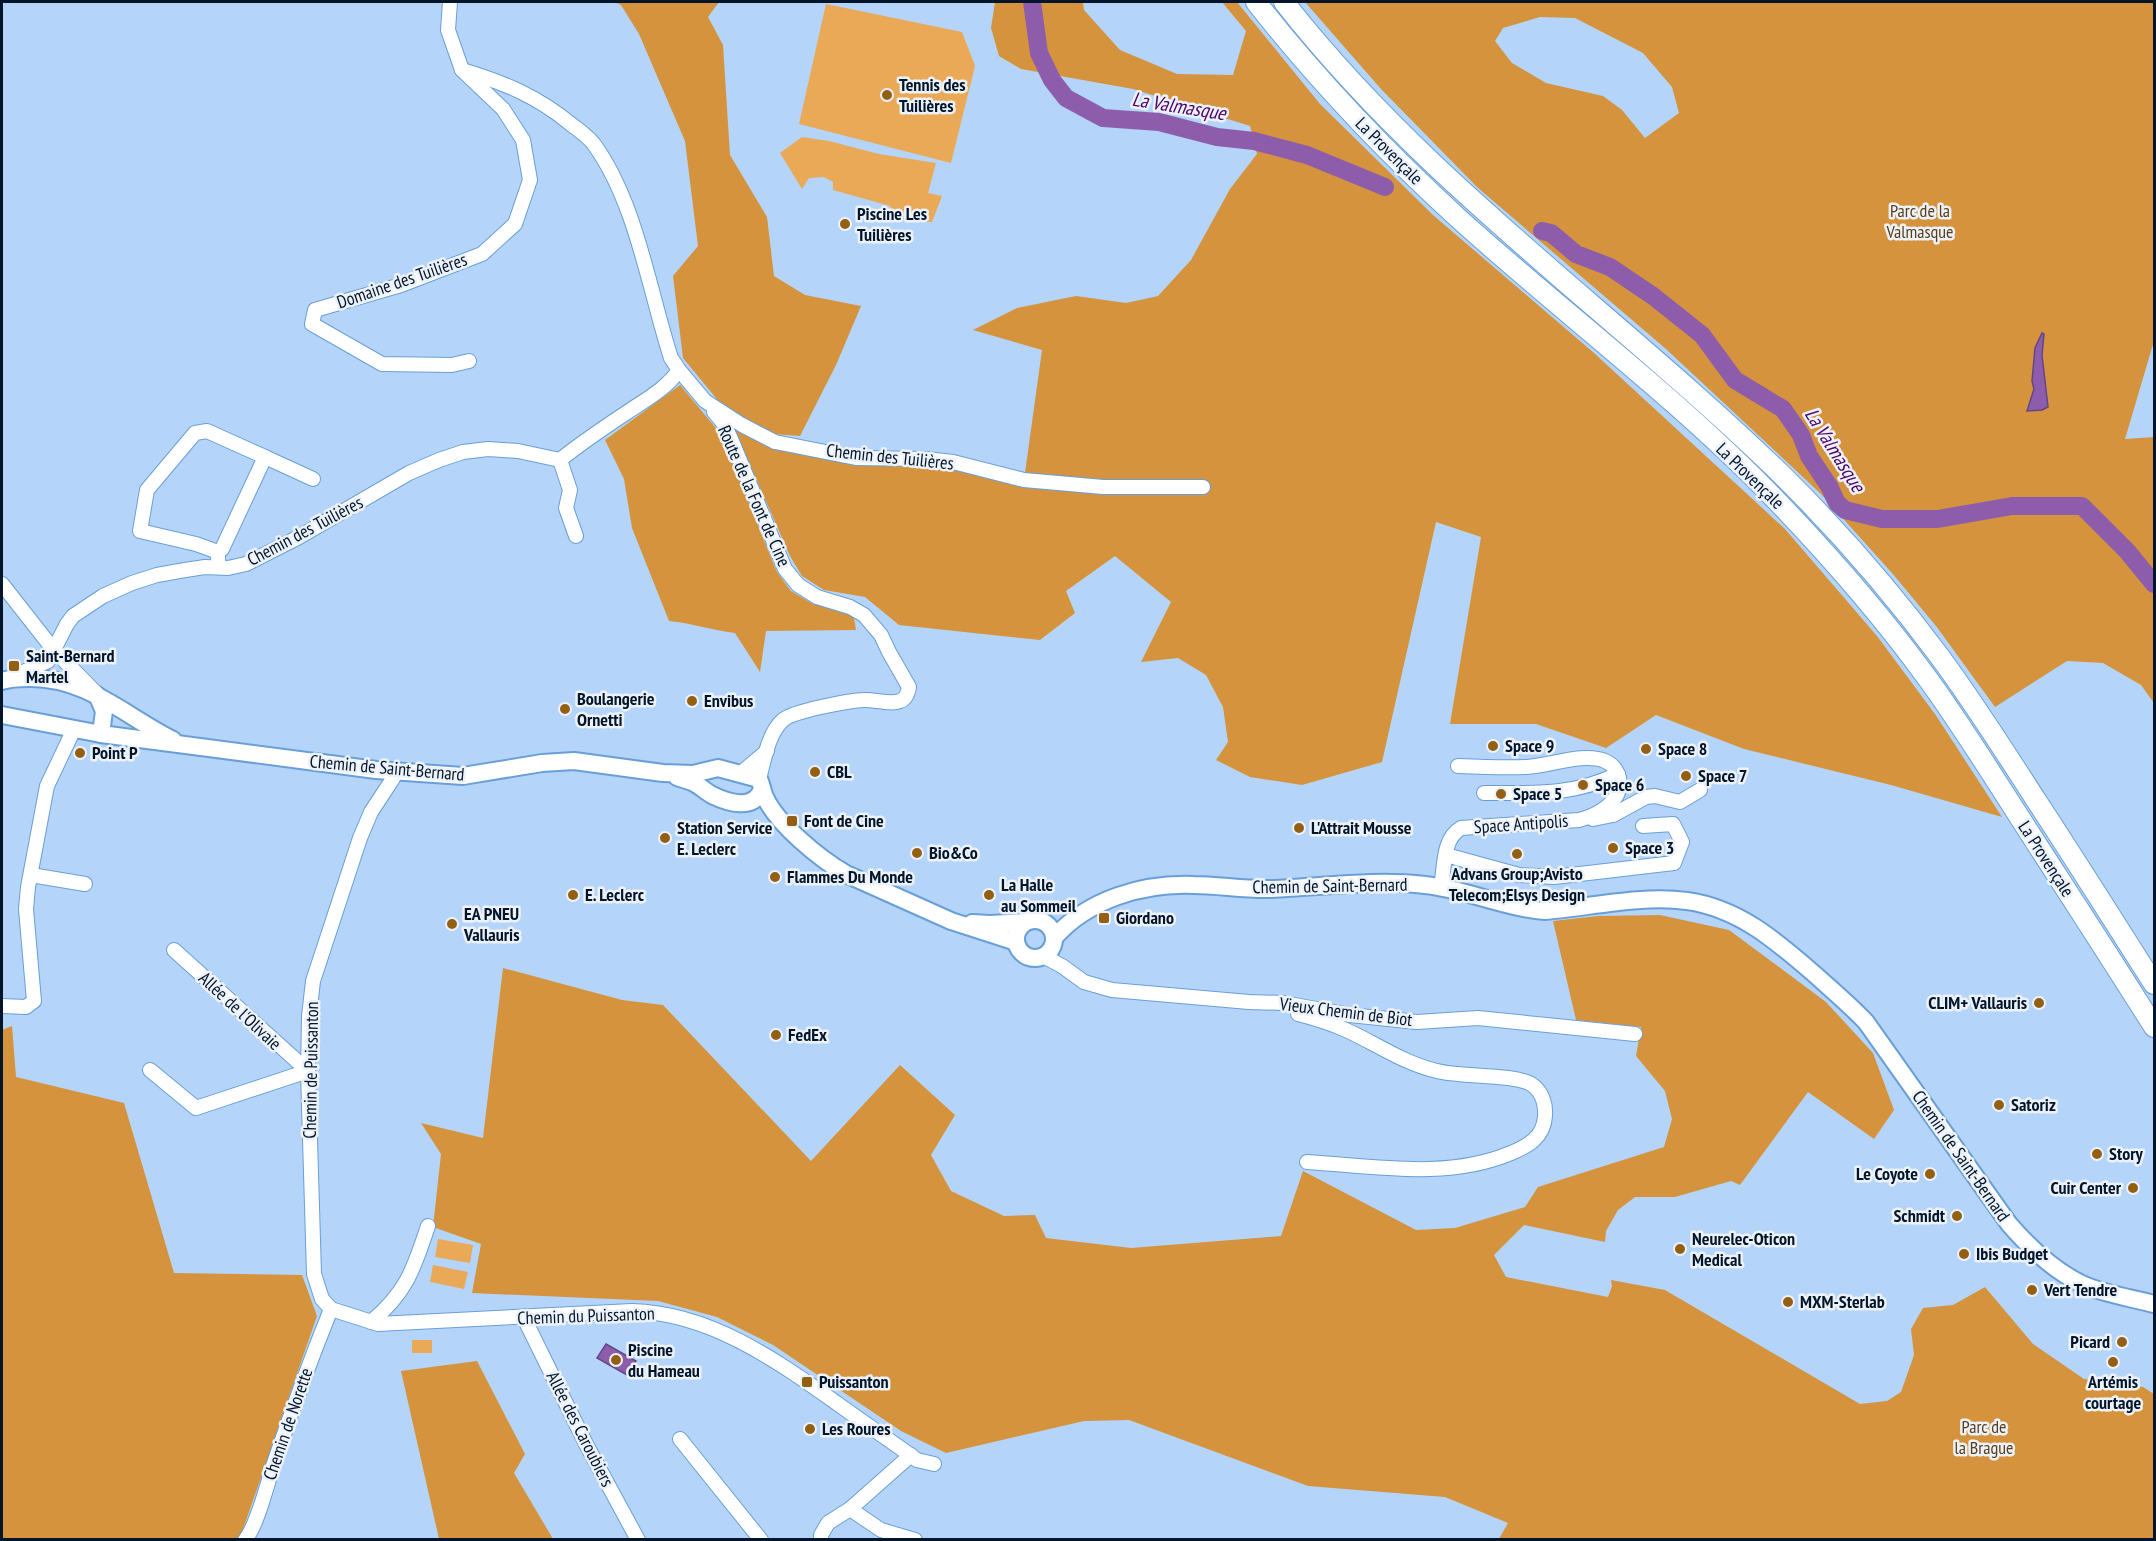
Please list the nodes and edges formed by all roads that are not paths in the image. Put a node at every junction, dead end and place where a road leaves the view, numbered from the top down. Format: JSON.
{"nodes":[{"id":1,"x":450,"y":2,"type":"edge"},
{"id":2,"x":1256,"y":2,"type":"edge"},
{"id":3,"x":1284,"y":2,"type":"edge"},
{"id":4,"x":462,"y":70,"type":"junction"},
{"id":5,"x":468,"y":361,"type":"dead end"},
{"id":6,"x":679,"y":370,"type":"junction"},
{"id":7,"x":705,"y":401,"type":"junction"},
{"id":8,"x":265,"y":457,"type":"junction"},
{"id":9,"x":560,"y":460,"type":"junction"},
{"id":10,"x":313,"y":478,"type":"dead end"},
{"id":11,"x":1203,"y":487,"type":"dead end"},
{"id":12,"x":576,"y":536,"type":"dead end"},
{"id":13,"x":218,"y":552,"type":"junction"},
{"id":14,"x":218,"y":567,"type":"junction"},
{"id":15,"x":2,"y":584,"type":"edge"},
{"id":16,"x":53,"y":649,"type":"junction"},
{"id":17,"x":5,"y":680,"type":"edge"},
{"id":18,"x":97,"y":695,"type":"junction"},
{"id":19,"x":2,"y":715,"type":"edge"},
{"id":20,"x":74,"y":729,"type":"junction"},
{"id":21,"x":101,"y":734,"type":"junction"},
{"id":22,"x":182,"y":744,"type":"junction"},
{"id":23,"x":767,"y":751,"type":"junction"},
{"id":24,"x":1458,"y":766,"type":"dead end"},
{"id":25,"x":707,"y":770,"type":"junction"},
{"id":26,"x":396,"y":772,"type":"junction"},
{"id":27,"x":663,"y":773,"type":"junction"},
{"id":28,"x":741,"y":773,"type":"junction"},
{"id":29,"x":1618,"y":774,"type":"junction"},
{"id":30,"x":761,"y":784,"type":"junction"},
{"id":31,"x":705,"y":790,"type":"junction"},
{"id":32,"x":1700,"y":790,"type":"dead end"},
{"id":33,"x":1484,"y":793,"type":"dead end"},
{"id":34,"x":746,"y":803,"type":"junction"},
{"id":35,"x":1579,"y":820,"type":"junction"},
{"id":36,"x":781,"y":821,"type":"junction"},
{"id":37,"x":1643,"y":826,"type":"dead end"},
{"id":38,"x":1446,"y":855,"type":"junction"},
{"id":39,"x":31,"y":875,"type":"junction"},
{"id":40,"x":85,"y":884,"type":"dead end"},
{"id":41,"x":1442,"y":887,"type":"junction"},
{"id":42,"x":1095,"y":905,"type":"junction"},
{"id":43,"x":951,"y":921,"type":"junction"},
{"id":44,"x":1042,"y":921,"type":"junction"},
{"id":45,"x":1025,"y":922,"type":"junction"},
{"id":46,"x":1016,"y":942,"type":"junction"},
{"id":47,"x":1050,"y":947,"type":"junction"},
{"id":48,"x":174,"y":950,"type":"dead end"},
{"id":49,"x":2154,"y":984,"type":"edge"},
{"id":50,"x":1250,"y":1002,"type":"junction"},
{"id":51,"x":2,"y":1006,"type":"edge"},
{"id":52,"x":2154,"y":1027,"type":"edge"},
{"id":53,"x":1635,"y":1034,"type":"dead end"},
{"id":54,"x":150,"y":1070,"type":"dead end"},
{"id":55,"x":308,"y":1071,"type":"junction"},
{"id":56,"x":1931,"y":1107,"type":"junction"},
{"id":57,"x":1307,"y":1162,"type":"dead end"},
{"id":58,"x":428,"y":1226,"type":"dead end"},
{"id":59,"x":2154,"y":1296,"type":"edge"},
{"id":60,"x":2154,"y":1304,"type":"edge"},
{"id":61,"x":331,"y":1309,"type":"junction"},
{"id":62,"x":524,"y":1318,"type":"junction"},
{"id":63,"x":371,"y":1322,"type":"junction"},
{"id":64,"x":680,"y":1439,"type":"dead end"},
{"id":65,"x":911,"y":1455,"type":"junction"},
{"id":66,"x":934,"y":1464,"type":"dead end"},
{"id":67,"x":850,"y":1509,"type":"junction"},
{"id":68,"x":245,"y":1539,"type":"edge"},
{"id":69,"x":638,"y":1539,"type":"edge"},
{"id":70,"x":761,"y":1539,"type":"edge"},
{"id":71,"x":821,"y":1539,"type":"edge"},
{"id":72,"x":915,"y":1539,"type":"edge"}],
"edges":[{"from":1,"to":4,"type":"street","name":"Domaine des Tuilières"},
{"from":2,"to":52,"type":"highway","name":"La Provençale"},
{"from":3,"to":49,"type":"highway","name":"La Provençale"},
{"from":4,"to":5,"type":"street","name":"Domaine des Tuilières"},
{"from":4,"to":6,"type":"street"},
{"from":6,"to":7,"type":"street","name":"Chemin des Tuilières"},
{"from":6,"to":9,"type":"street"},
{"from":7,"to":11,"type":"street","name":"Chemin des Tuilières"},
{"from":7,"to":23,"type":"street","name":"Route de la Font de Cine"},
{"from":8,"to":10,"type":"street"},
{"from":8,"to":13,"type":"street"},
{"from":8,"to":13,"type":"street"},
{"from":9,"to":12,"type":"street"},
{"from":9,"to":14,"type":"street","name":"Chemin des Tuilières"},
{"from":13,"to":14,"type":"street"},
{"from":14,"to":16,"type":"street","name":"Chemin des Tuilières"},
{"from":15,"to":16,"type":"street"},
{"from":16,"to":17,"type":"street","name":"Chemin des Tuilières"},
{"from":16,"to":18,"type":"street"},
{"from":17,"to":18,"type":"main road","name":"Chemin de Saint-Bernard"},
{"from":18,"to":21,"type":"main road"},
{"from":18,"to":22,"type":"main road","name":"Chemin de Saint-Bernard"},
{"from":19,"to":20,"type":"main road","name":"Chemin de Saint-Bernard"},
{"from":20,"to":21,"type":"main road","name":"Chemin de Saint-Bernard"},
{"from":20,"to":39,"type":"street"},
{"from":21,"to":22,"type":"main road","name":"Chemin de Saint-Bernard"},
{"from":22,"to":26,"type":"main road","name":"Chemin de Saint-Bernard"},
{"from":23,"to":28,"type":"street","name":"Route de la Font de Cine"},
{"from":23,"to":30,"type":"street","name":"Route de la Font de Cine"},
{"from":24,"to":29,"type":"street"},
{"from":25,"to":27,"type":"main road","name":"Chemin de Saint-Bernard"},
{"from":25,"to":28,"type":"main road","name":"Chemin de Saint-Bernard"},
{"from":25,"to":31,"type":"main road"},
{"from":26,"to":27,"type":"main road","name":"Chemin de Saint-Bernard"},
{"from":26,"to":55,"type":"street","name":"Chemin de Puissanton"},
{"from":27,"to":31,"type":"main road","name":"Chemin de Saint-Bernard"},
{"from":28,"to":30,"type":"main road","name":"Chemin de Saint-Bernard"},
{"from":29,"to":33,"type":"street","name":"Space Antipolis"},
{"from":29,"to":35,"type":"street","name":"Space Antipolis"},
{"from":30,"to":34,"type":"main road"},
{"from":30,"to":36,"type":"main road"},
{"from":31,"to":34,"type":"main road","name":"Chemin de Saint-Bernard"},
{"from":32,"to":35,"type":"street","name":"Space Antipolis"},
{"from":34,"to":36,"type":"main road"},
{"from":35,"to":38,"type":"street","name":"Space Antipolis"},
{"from":36,"to":43,"type":"main road"},
{"from":37,"to":38,"type":"street","name":"Space Antipolis"},
{"from":38,"to":41,"type":"street","name":"Space Antipolis"},
{"from":39,"to":40,"type":"street"},
{"from":39,"to":51,"type":"street"},
{"from":41,"to":42,"type":"main road","name":"Chemin de Saint-Bernard"},
{"from":41,"to":56,"type":"main road","name":"Chemin de Saint-Bernard"},
{"from":42,"to":44,"type":"main road","name":"Chemin de Saint-Bernard"},
{"from":42,"to":47,"type":"main road","name":"Chemin de Saint-Bernard"},
{"from":43,"to":45,"type":"main road"},
{"from":43,"to":46,"type":"main road"},
{"from":44,"to":45,"type":"main road"},
{"from":44,"to":47,"type":"main road"},
{"from":45,"to":46,"type":"main road"},
{"from":46,"to":47,"type":"main road"},
{"from":47,"to":50,"type":"street","name":"Vieux Chemin de Biot"},
{"from":48,"to":55,"type":"street","name":"Allée de l'Olivaie"},
{"from":50,"to":53,"type":"street","name":"Vieux Chemin de Biot"},
{"from":50,"to":57,"type":"street"},
{"from":54,"to":55,"type":"street"},
{"from":55,"to":61,"type":"street","name":"Chemin de Puissanton"},
{"from":56,"to":59,"type":"main road","name":"Chemin de Saint-Bernard"},
{"from":56,"to":60,"type":"main road","name":"Chemin de Saint-Bernard"},
{"from":58,"to":63,"type":"street"},
{"from":61,"to":63,"type":"street","name":"Chemin du Puissanton"},
{"from":61,"to":68,"type":"street","name":"Chemin de Norette"},
{"from":62,"to":63,"type":"street","name":"Chemin du Puissanton"},
{"from":62,"to":65,"type":"street","name":"Chemin du Puissanton"},
{"from":62,"to":69,"type":"street","name":"Allée des Caroubiers"},
{"from":64,"to":70,"type":"street"},
{"from":65,"to":66,"type":"street","name":"Chemin du Puissanton"},
{"from":65,"to":67,"type":"street"},
{"from":67,"to":71,"type":"street"},
{"from":67,"to":72,"type":"street"}]}
